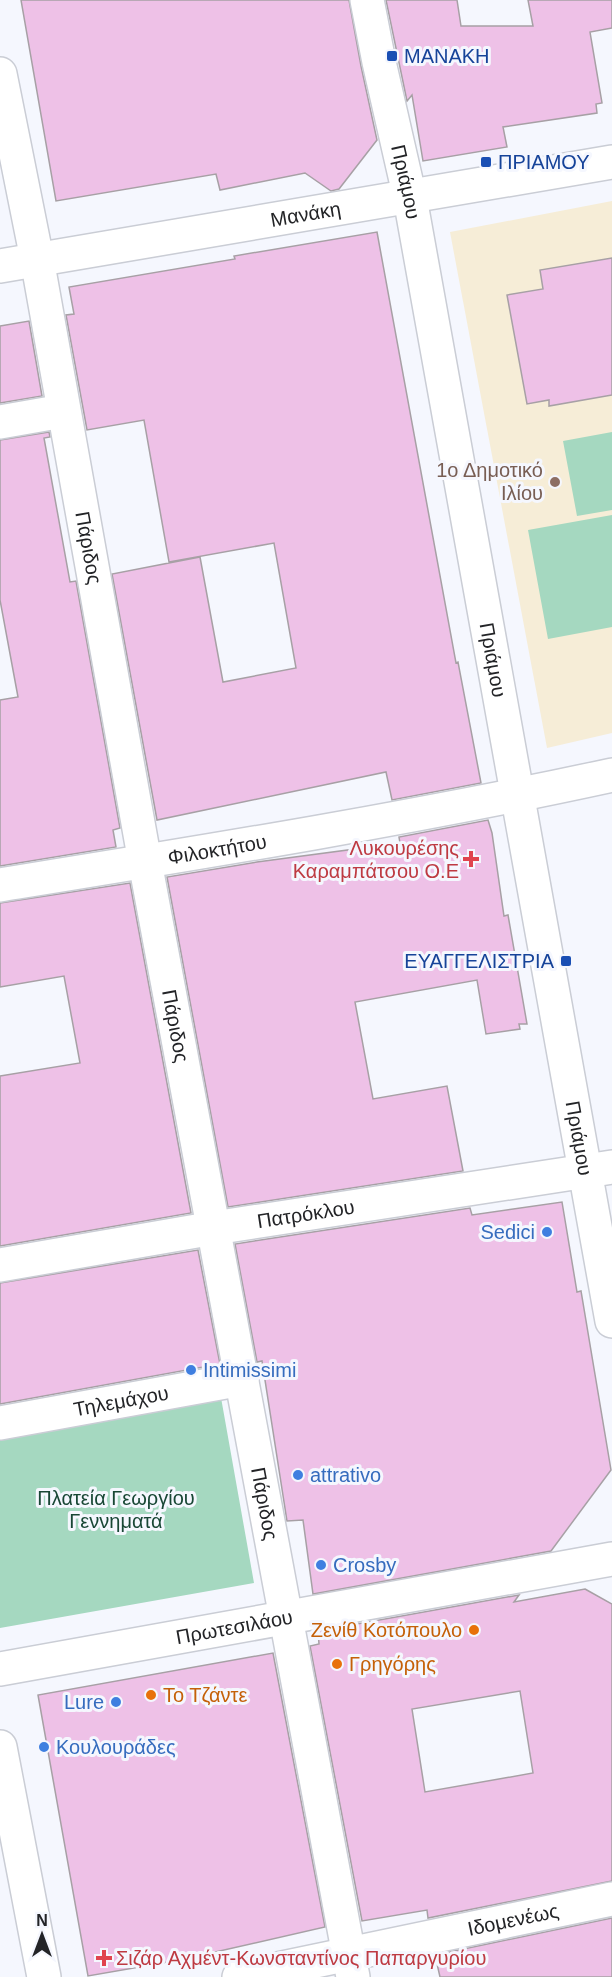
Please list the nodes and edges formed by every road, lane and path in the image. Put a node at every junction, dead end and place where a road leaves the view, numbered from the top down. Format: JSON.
{"nodes":[{"id":1,"x":367,"y":0,"type":"edge"},
{"id":2,"x":0,"y":74,"type":"edge"},
{"id":3,"x":612,"y":162,"type":"edge"},
{"id":4,"x":410,"y":198,"type":"junction"},
{"id":5,"x":37,"y":259,"type":"junction"},
{"id":6,"x":0,"y":266,"type":"edge"},
{"id":7,"x":63,"y":411,"type":"junction"},
{"id":8,"x":0,"y":422,"type":"edge"},
{"id":9,"x":612,"y":775,"type":"edge"},
{"id":10,"x":518,"y":795,"type":"junction"},
{"id":11,"x":145,"y":862,"type":"junction"},
{"id":12,"x":0,"y":885,"type":"edge"},
{"id":13,"x":598,"y":1170,"type":"edge"},
{"id":14,"x":214,"y":1228,"type":"junction"},
{"id":15,"x":0,"y":1265,"type":"edge"},
{"id":16,"x":612,"y":1321,"type":"edge"},
{"id":17,"x":242,"y":1379,"type":"junction"},
{"id":18,"x":0,"y":1423,"type":"edge"},
{"id":19,"x":612,"y":1558,"type":"edge"},
{"id":20,"x":286,"y":1618,"type":"junction"},
{"id":21,"x":0,"y":1669,"type":"edge"},
{"id":22,"x":0,"y":1747,"type":"edge"},
{"id":23,"x":612,"y":1899,"type":"edge"},
{"id":24,"x":351,"y":1966,"type":"edge"},
{"id":25,"x":44,"y":1977,"type":"edge"},
{"id":26,"x":239,"y":1977,"type":"edge"}],
"edges":[{"from":1,"to":4,"type":"street","name":"Πριάμου"},
{"from":2,"to":5,"type":"street","name":"Πάριδος"},
{"from":3,"to":4,"type":"street","name":"Μανάκη"},
{"from":4,"to":5,"type":"street","name":"Μανάκη"},
{"from":4,"to":10,"type":"street","name":"Πριάμου"},
{"from":5,"to":6,"type":"street","name":"Μανάκη"},
{"from":5,"to":7,"type":"street","name":"Πάριδος"},
{"from":7,"to":8,"type":"street"},
{"from":7,"to":11,"type":"street","name":"Πάριδος"},
{"from":9,"to":10,"type":"street","name":"Φιλοκτήτου"},
{"from":10,"to":11,"type":"street","name":"Φιλοκτήτου"},
{"from":10,"to":13,"type":"street","name":"Πριάμου"},
{"from":11,"to":12,"type":"street","name":"Φιλοκτήτου"},
{"from":11,"to":14,"type":"street","name":"Πάριδος"},
{"from":13,"to":14,"type":"street","name":"Πατρόκλου"},
{"from":13,"to":16,"type":"street","name":"Πριάμου"},
{"from":14,"to":15,"type":"street","name":"Πατρόκλου"},
{"from":14,"to":17,"type":"street","name":"Πάριδος"},
{"from":17,"to":18,"type":"street","name":"Τηλεμάχου"},
{"from":17,"to":20,"type":"street","name":"Πάριδος"},
{"from":19,"to":20,"type":"street","name":"Πρωτεσιλάου"},
{"from":20,"to":21,"type":"street","name":"Πρωτεσιλάου"},
{"from":20,"to":24,"type":"street","name":"Πάριδος"},
{"from":22,"to":25,"type":"street"},
{"from":23,"to":24,"type":"street","name":"Ιδομενέως"},
{"from":24,"to":26,"type":"street","name":"Ιδομενέως"}]}
